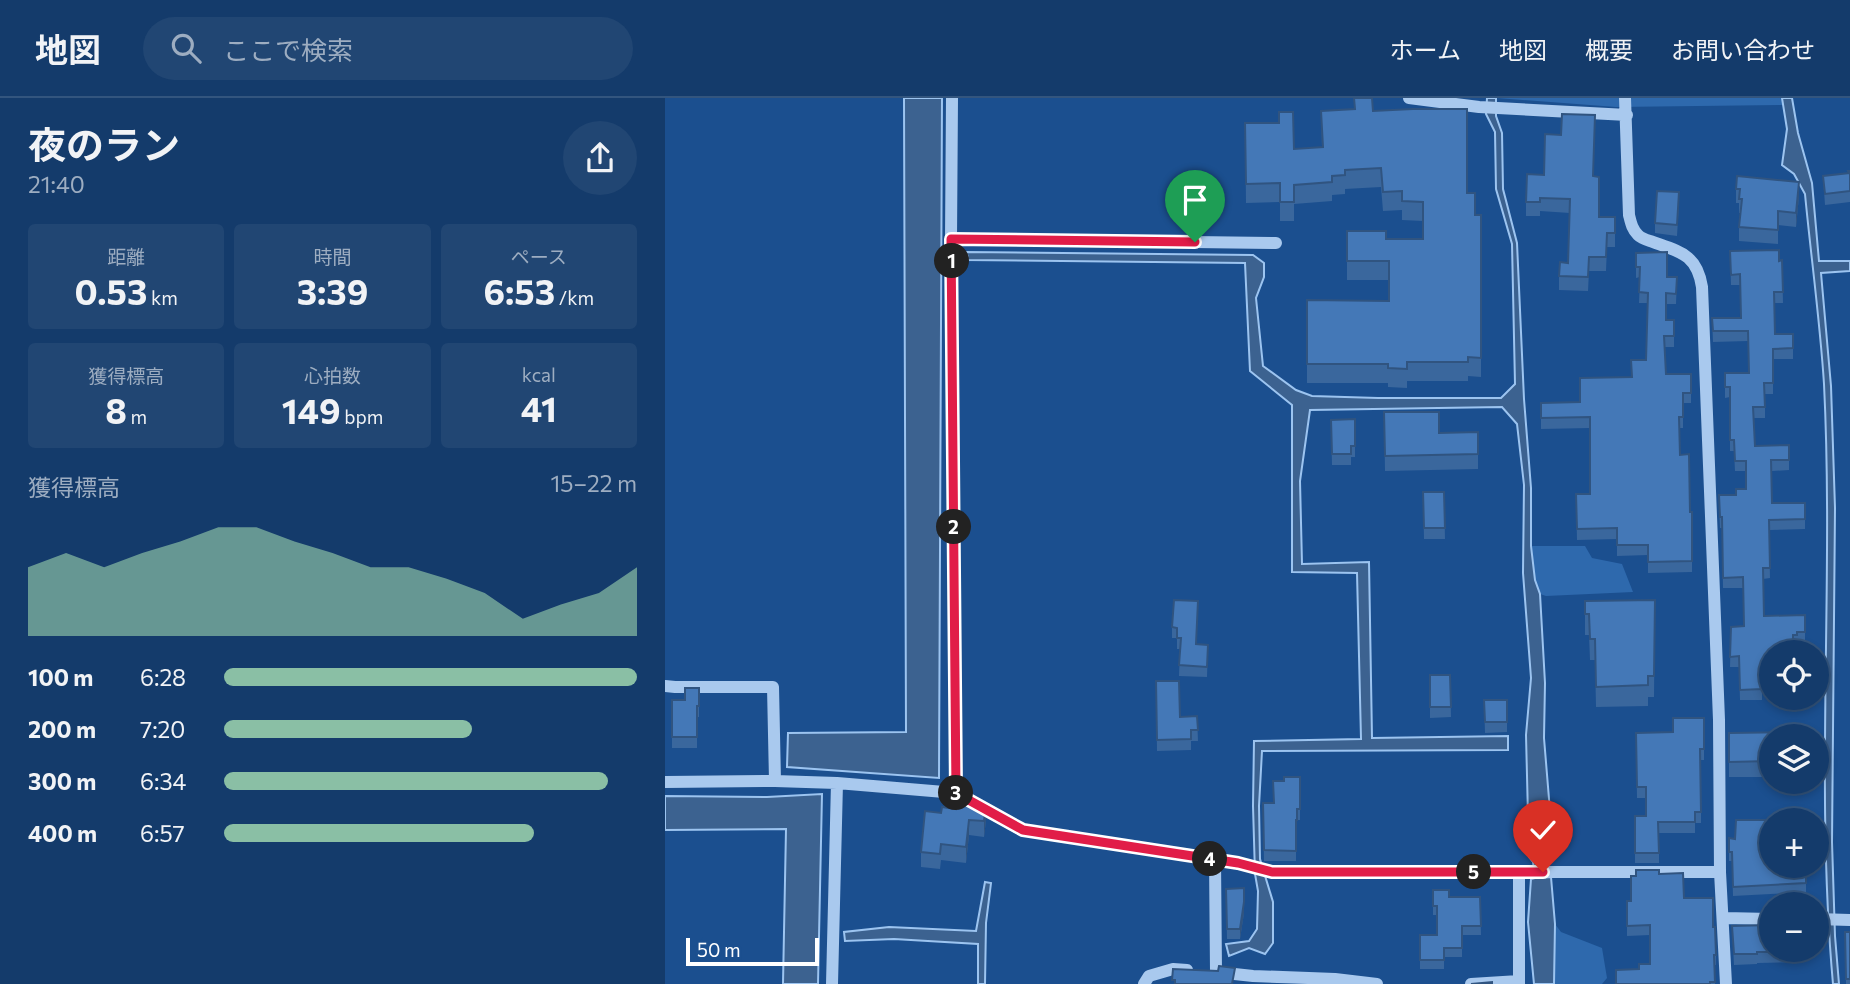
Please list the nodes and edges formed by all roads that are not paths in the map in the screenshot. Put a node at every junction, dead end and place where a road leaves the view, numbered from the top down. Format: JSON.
{"nodes":[{"id":1,"x":952,"y":98,"type":"edge"},
{"id":2,"x":1409,"y":98,"type":"edge"},
{"id":3,"x":1625,"y":98,"type":"edge"},
{"id":4,"x":1627,"y":115,"type":"junction"},
{"id":5,"x":951,"y":239,"type":"junction"},
{"id":6,"x":1276,"y":243,"type":"dead end"},
{"id":7,"x":665,"y":686,"type":"edge"},
{"id":8,"x":775,"y":781,"type":"junction"},
{"id":9,"x":665,"y":782,"type":"edge"},
{"id":10,"x":837,"y":783,"type":"junction"},
{"id":11,"x":956,"y":793,"type":"junction"},
{"id":12,"x":1215,"y":859,"type":"junction"},
{"id":13,"x":1531,"y":872,"type":"junction"},
{"id":14,"x":1720,"y":872,"type":"junction"},
{"id":15,"x":1724,"y":918,"type":"junction"},
{"id":16,"x":1759,"y":919,"type":"edge"},
{"id":17,"x":1206,"y":971,"type":"junction"},
{"id":18,"x":1252,"y":980,"type":"edge"},
{"id":19,"x":1519,"y":982,"type":"edge"},
{"id":20,"x":1345,"y":983,"type":"edge"},
{"id":21,"x":832,"y":984,"type":"edge"},
{"id":22,"x":1144,"y":984,"type":"edge"},
{"id":23,"x":1377,"y":984,"type":"edge"},
{"id":24,"x":1471,"y":984,"type":"edge"},
{"id":25,"x":1726,"y":984,"type":"edge"}],
"edges":[{"from":1,"to":5,"type":"street"},
{"from":2,"to":4,"type":"street"},
{"from":3,"to":4,"type":"street"},
{"from":4,"to":14,"type":"street"},
{"from":5,"to":6,"type":"street"},
{"from":5,"to":11,"type":"street"},
{"from":7,"to":8,"type":"street"},
{"from":8,"to":9,"type":"street"},
{"from":8,"to":10,"type":"street"},
{"from":10,"to":11,"type":"street"},
{"from":10,"to":21,"type":"street"},
{"from":11,"to":12,"type":"street"},
{"from":12,"to":13,"type":"street"},
{"from":12,"to":17,"type":"street"},
{"from":13,"to":14,"type":"street"},
{"from":13,"to":19,"type":"street"},
{"from":14,"to":15,"type":"street"},
{"from":15,"to":16,"type":"street"},
{"from":15,"to":25,"type":"street"},
{"from":17,"to":18,"type":"street"},
{"from":17,"to":22,"type":"street"},
{"from":18,"to":20,"type":"street"},
{"from":19,"to":24,"type":"street"},
{"from":20,"to":23,"type":"street"}]}
